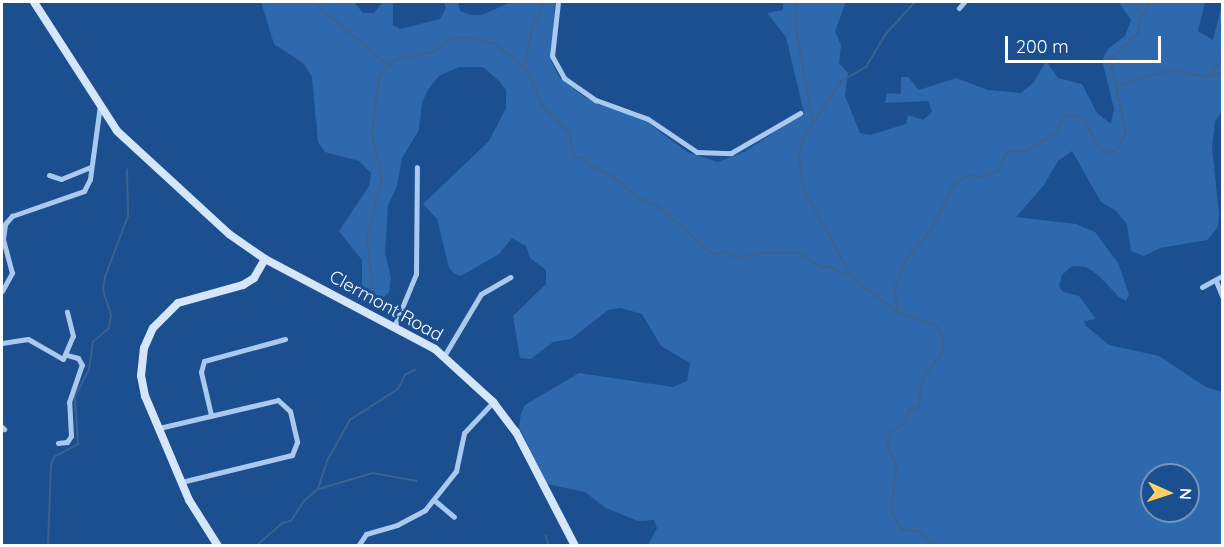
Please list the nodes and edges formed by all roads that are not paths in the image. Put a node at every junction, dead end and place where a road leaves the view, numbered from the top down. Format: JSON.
{"nodes":[{"id":1,"x":34,"y":2,"type":"edge"},
{"id":2,"x":558,"y":2,"type":"edge"},
{"id":3,"x":964,"y":2,"type":"edge"},
{"id":4,"x":959,"y":8,"type":"dead end"},
{"id":5,"x":100,"y":105,"type":"junction"},
{"id":6,"x":800,"y":113,"type":"dead end"},
{"id":7,"x":91,"y":167,"type":"junction"},
{"id":8,"x":417,"y":167,"type":"dead end"},
{"id":9,"x":49,"y":175,"type":"dead end"},
{"id":10,"x":266,"y":259,"type":"junction"},
{"id":11,"x":1222,"y":276,"type":"edge"},
{"id":12,"x":512,"y":277,"type":"dead end"},
{"id":13,"x":1216,"y":280,"type":"junction"},
{"id":14,"x":1202,"y":287,"type":"dead end"},
{"id":15,"x":2,"y":291,"type":"edge"},
{"id":16,"x":1222,"y":296,"type":"edge"},
{"id":17,"x":67,"y":312,"type":"dead end"},
{"id":18,"x":394,"y":327,"type":"junction"},
{"id":19,"x":285,"y":339,"type":"dead end"},
{"id":20,"x":2,"y":343,"type":"edge"},
{"id":21,"x":67,"y":355,"type":"junction"},
{"id":22,"x":444,"y":356,"type":"junction"},
{"id":23,"x":493,"y":402,"type":"junction"},
{"id":24,"x":211,"y":415,"type":"junction"},
{"id":25,"x":159,"y":428,"type":"junction"},
{"id":26,"x":58,"y":443,"type":"dead end"},
{"id":27,"x":181,"y":482,"type":"junction"},
{"id":28,"x":434,"y":500,"type":"junction"},
{"id":29,"x":454,"y":517,"type":"dead end"},
{"id":30,"x":218,"y":546,"type":"edge"},
{"id":31,"x":358,"y":546,"type":"edge"},
{"id":32,"x":575,"y":546,"type":"edge"}],
"edges":[{"from":1,"to":5,"type":"street","name":"Clermont Road"},
{"from":2,"to":6,"type":"street"},
{"from":3,"to":4,"type":"street"},
{"from":5,"to":7,"type":"street"},
{"from":5,"to":10,"type":"street","name":"Clermont Road"},
{"from":7,"to":9,"type":"street"},
{"from":7,"to":15,"type":"street"},
{"from":8,"to":18,"type":"street"},
{"from":10,"to":18,"type":"street","name":"Clermont Road"},
{"from":10,"to":25,"type":"street"},
{"from":11,"to":13,"type":"street"},
{"from":12,"to":22,"type":"street"},
{"from":13,"to":14,"type":"street"},
{"from":13,"to":16,"type":"street"},
{"from":17,"to":21,"type":"street"},
{"from":18,"to":22,"type":"street","name":"Clermont Road"},
{"from":19,"to":24,"type":"street"},
{"from":20,"to":21,"type":"street"},
{"from":21,"to":26,"type":"street"},
{"from":22,"to":23,"type":"street","name":"Clermont Road"},
{"from":23,"to":28,"type":"street"},
{"from":23,"to":32,"type":"street","name":"Clermont Road"},
{"from":24,"to":25,"type":"street"},
{"from":24,"to":27,"type":"street"},
{"from":25,"to":27,"type":"street"},
{"from":27,"to":30,"type":"street"},
{"from":28,"to":29,"type":"street"},
{"from":28,"to":31,"type":"street"}]}
